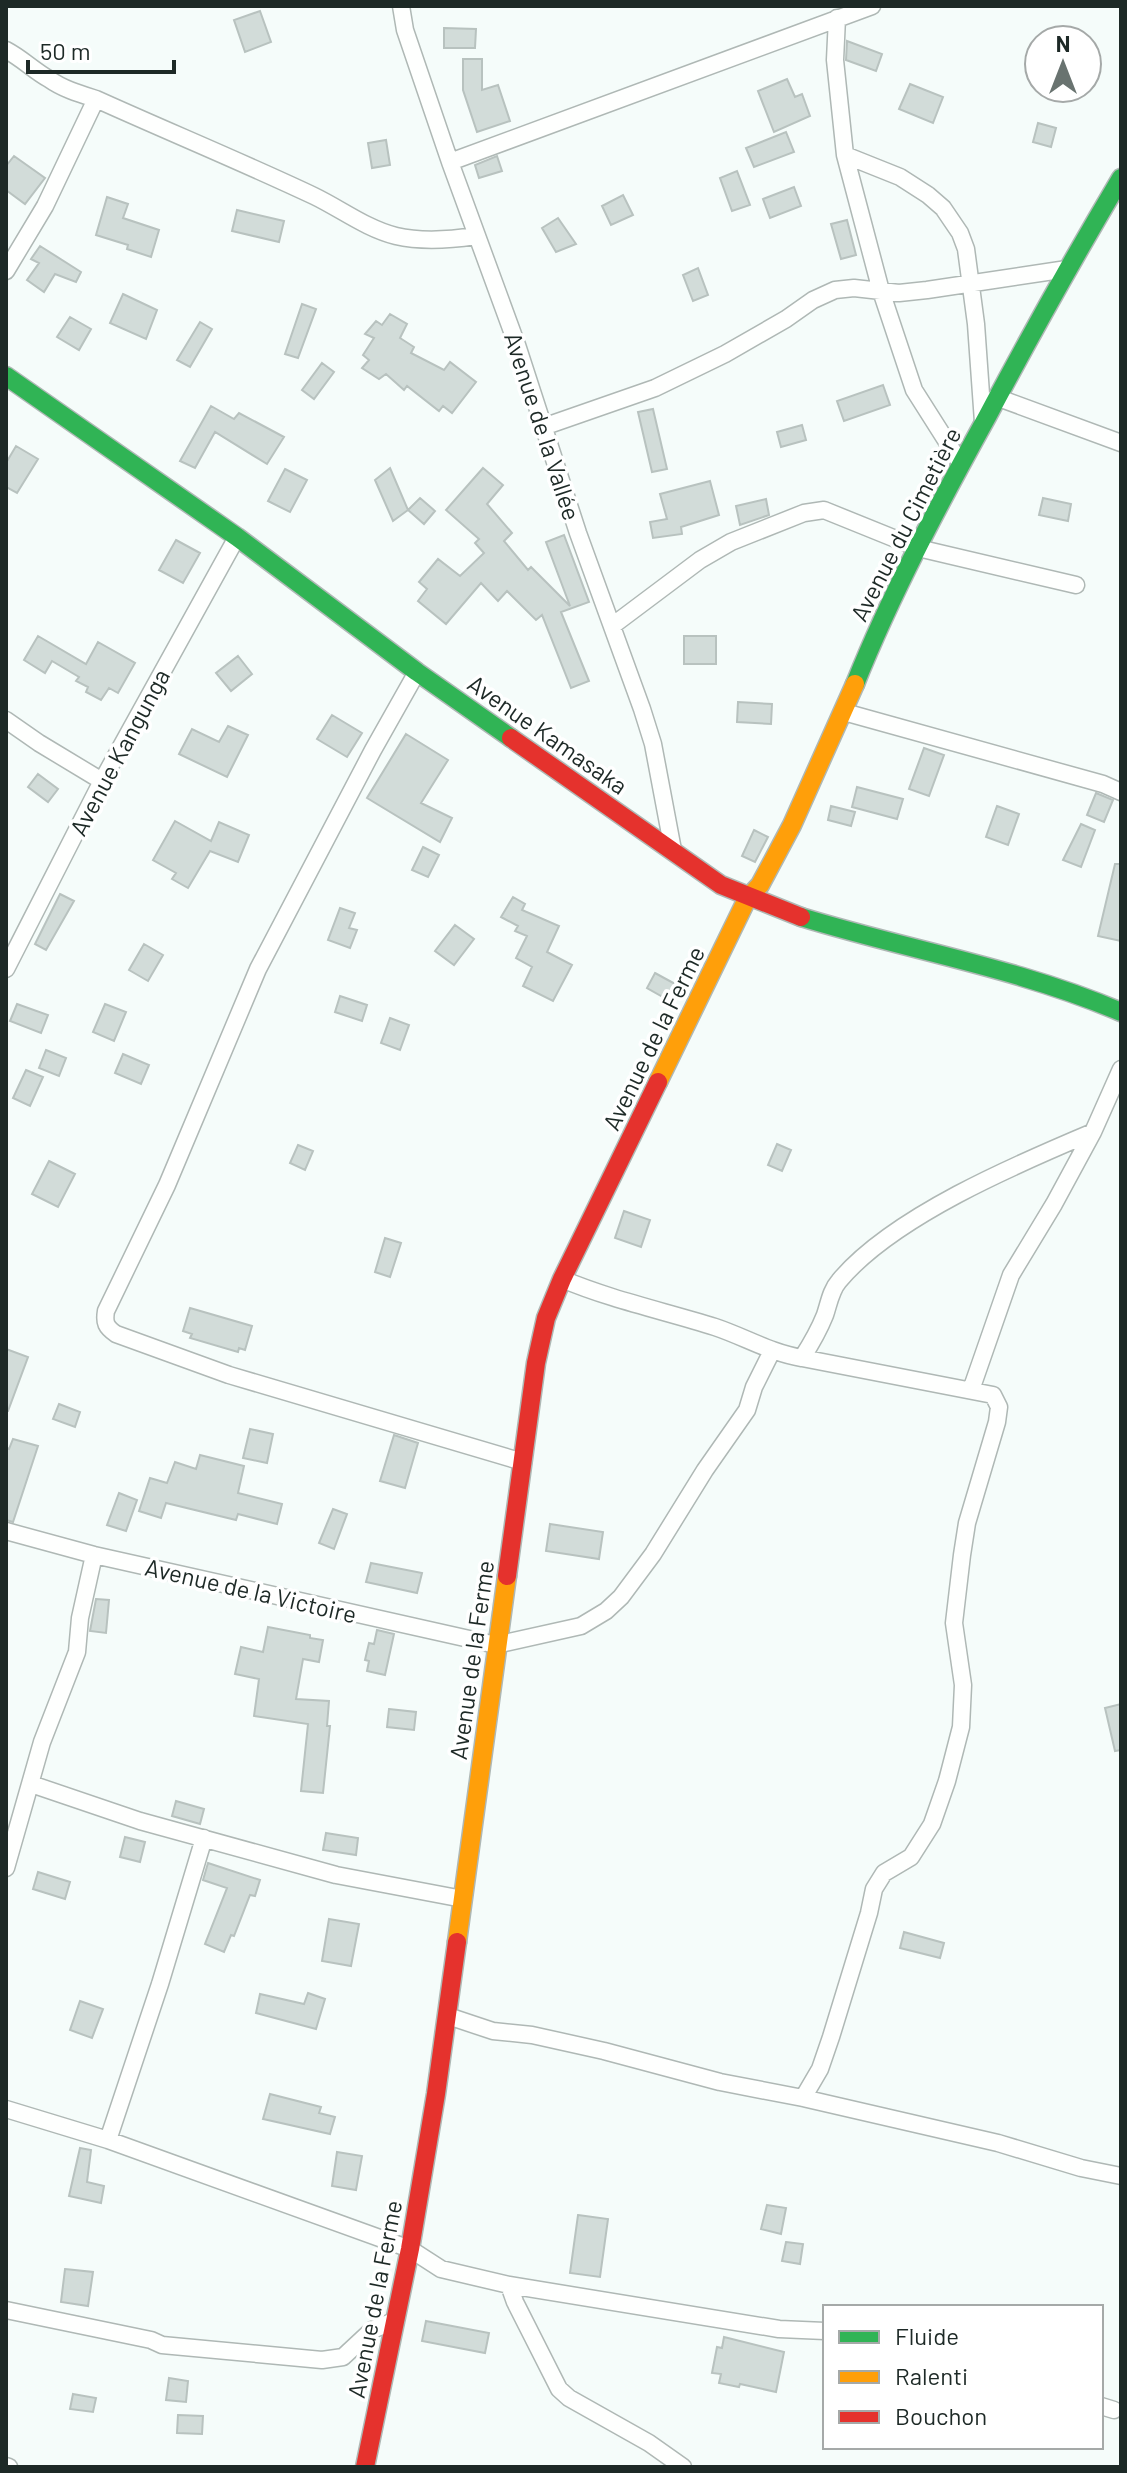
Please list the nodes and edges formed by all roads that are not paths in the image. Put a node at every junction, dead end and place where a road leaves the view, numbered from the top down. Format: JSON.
{"nodes":[{"id":1,"x":401,"y":6,"type":"edge"},
{"id":2,"x":872,"y":6,"type":"edge"},
{"id":3,"x":837,"y":18,"type":"junction"},
{"id":4,"x":6,"y":50,"type":"edge"},
{"id":5,"x":96,"y":99,"type":"junction"},
{"id":6,"x":845,"y":155,"type":"junction"},
{"id":7,"x":450,"y":162,"type":"junction"},
{"id":8,"x":1121,"y":178,"type":"edge"},
{"id":9,"x":475,"y":236,"type":"junction"},
{"id":10,"x":1067,"y":269,"type":"junction"},
{"id":11,"x":6,"y":271,"type":"edge"},
{"id":12,"x":971,"y":283,"type":"junction"},
{"id":13,"x":881,"y":291,"type":"junction"},
{"id":14,"x":6,"y":376,"type":"edge"},
{"id":15,"x":996,"y":397,"type":"junction"},
{"id":16,"x":983,"y":422,"type":"junction"},
{"id":17,"x":543,"y":427,"type":"junction"},
{"id":18,"x":1121,"y":443,"type":"edge"},
{"id":19,"x":961,"y":464,"type":"junction"},
{"id":20,"x":237,"y":537,"type":"junction"},
{"id":21,"x":918,"y":548,"type":"junction"},
{"id":22,"x":1076,"y":585,"type":"dead end"},
{"id":23,"x":612,"y":626,"type":"junction"},
{"id":24,"x":417,"y":672,"type":"junction"},
{"id":25,"x":844,"y":712,"type":"junction"},
{"id":26,"x":6,"y":720,"type":"edge"},
{"id":27,"x":102,"y":781,"type":"junction"},
{"id":28,"x":1121,"y":792,"type":"edge"},
{"id":29,"x":673,"y":850,"type":"junction"},
{"id":30,"x":747,"y":899,"type":"junction"},
{"id":31,"x":6,"y":969,"type":"edge"},
{"id":32,"x":1121,"y":1012,"type":"edge"},
{"id":33,"x":1121,"y":1069,"type":"edge"},
{"id":34,"x":1093,"y":1132,"type":"junction"},
{"id":35,"x":562,"y":1279,"type":"junction"},
{"id":36,"x":772,"y":1351,"type":"junction"},
{"id":37,"x":802,"y":1358,"type":"junction"},
{"id":38,"x":971,"y":1390,"type":"junction"},
{"id":39,"x":523,"y":1462,"type":"junction"},
{"id":40,"x":6,"y":1531,"type":"edge"},
{"id":41,"x":94,"y":1555,"type":"junction"},
{"id":42,"x":496,"y":1645,"type":"junction"},
{"id":43,"x":31,"y":1784,"type":"junction"},
{"id":44,"x":204,"y":1838,"type":"junction"},
{"id":45,"x":6,"y":1868,"type":"edge"},
{"id":46,"x":463,"y":1899,"type":"junction"},
{"id":47,"x":448,"y":2016,"type":"junction"},
{"id":48,"x":803,"y":2098,"type":"junction"},
{"id":49,"x":6,"y":2109,"type":"edge"},
{"id":50,"x":108,"y":2140,"type":"junction"},
{"id":51,"x":1121,"y":2176,"type":"edge"},
{"id":52,"x":410,"y":2249,"type":"junction"},
{"id":53,"x":509,"y":2285,"type":"junction"},
{"id":54,"x":6,"y":2310,"type":"edge"},
{"id":55,"x":394,"y":2321,"type":"junction"},
{"id":56,"x":823,"y":2331,"type":"edge"},
{"id":57,"x":365,"y":2467,"type":"edge"},
{"id":58,"x":683,"y":2467,"type":"edge"}],
"edges":[{"from":1,"to":7,"type":"street","name":"Avenue de la Vallée"},
{"from":2,"to":3,"type":"street"},
{"from":3,"to":6,"type":"street"},
{"from":3,"to":7,"type":"street"},
{"from":4,"to":5,"type":"street"},
{"from":5,"to":9,"type":"street"},
{"from":5,"to":11,"type":"street"},
{"from":6,"to":12,"type":"street"},
{"from":6,"to":13,"type":"street"},
{"from":7,"to":9,"type":"street","name":"Avenue de la Vallée"},
{"from":8,"to":10,"type":"street","name":"Avenue du Cimetière"},
{"from":9,"to":17,"type":"street","name":"Avenue de la Vallée"},
{"from":10,"to":12,"type":"street"},
{"from":10,"to":15,"type":"street","name":"Avenue du Cimetière"},
{"from":12,"to":13,"type":"street"},
{"from":12,"to":16,"type":"street"},
{"from":13,"to":17,"type":"street"},
{"from":13,"to":19,"type":"street"},
{"from":14,"to":20,"type":"street","name":"Avenue Kamasaka"},
{"from":15,"to":16,"type":"street","name":"Avenue du Cimetière"},
{"from":15,"to":18,"type":"street"},
{"from":16,"to":19,"type":"street","name":"Avenue du Cimetière"},
{"from":17,"to":23,"type":"street","name":"Avenue de la Vallée"},
{"from":19,"to":21,"type":"street","name":"Avenue du Cimetière"},
{"from":20,"to":24,"type":"street","name":"Avenue Kamasaka"},
{"from":20,"to":27,"type":"street","name":"Avenue Kangunga"},
{"from":21,"to":22,"type":"street"},
{"from":21,"to":23,"type":"street"},
{"from":21,"to":25,"type":"street","name":"Avenue du Cimetière"},
{"from":23,"to":29,"type":"street","name":"Avenue de la Vallée"},
{"from":24,"to":29,"type":"street","name":"Avenue Kamasaka"},
{"from":24,"to":39,"type":"street"},
{"from":25,"to":28,"type":"street"},
{"from":25,"to":30,"type":"street","name":"Avenue du Cimetière"},
{"from":26,"to":27,"type":"street"},
{"from":27,"to":31,"type":"street","name":"Avenue Kangunga"},
{"from":29,"to":30,"type":"street","name":"Avenue Kamasaka"},
{"from":30,"to":32,"type":"street","name":"Avenue Kamasaka"},
{"from":30,"to":35,"type":"street","name":"Avenue de la Ferme"},
{"from":33,"to":34,"type":"street"},
{"from":34,"to":37,"type":"street"},
{"from":34,"to":38,"type":"street"},
{"from":35,"to":36,"type":"street"},
{"from":35,"to":39,"type":"street","name":"Avenue de la Ferme"},
{"from":36,"to":37,"type":"street"},
{"from":36,"to":42,"type":"street"},
{"from":37,"to":38,"type":"street"},
{"from":38,"to":48,"type":"street"},
{"from":39,"to":42,"type":"street","name":"Avenue de la Ferme"},
{"from":40,"to":41,"type":"street","name":"Avenue de la Victoire"},
{"from":41,"to":42,"type":"street","name":"Avenue de la Victoire"},
{"from":41,"to":43,"type":"street"},
{"from":42,"to":46,"type":"street","name":"Avenue de la Ferme"},
{"from":43,"to":44,"type":"street"},
{"from":43,"to":45,"type":"street"},
{"from":44,"to":46,"type":"street"},
{"from":44,"to":50,"type":"street"},
{"from":46,"to":47,"type":"street","name":"Avenue de la Ferme"},
{"from":47,"to":48,"type":"street"},
{"from":47,"to":52,"type":"street","name":"Avenue de la Ferme"},
{"from":48,"to":51,"type":"street"},
{"from":49,"to":50,"type":"street"},
{"from":50,"to":52,"type":"street"},
{"from":52,"to":53,"type":"street"},
{"from":52,"to":55,"type":"street","name":"Avenue de la Ferme"},
{"from":53,"to":56,"type":"street"},
{"from":53,"to":58,"type":"street"},
{"from":54,"to":55,"type":"street"},
{"from":55,"to":57,"type":"street","name":"Avenue de la Ferme"}]}
